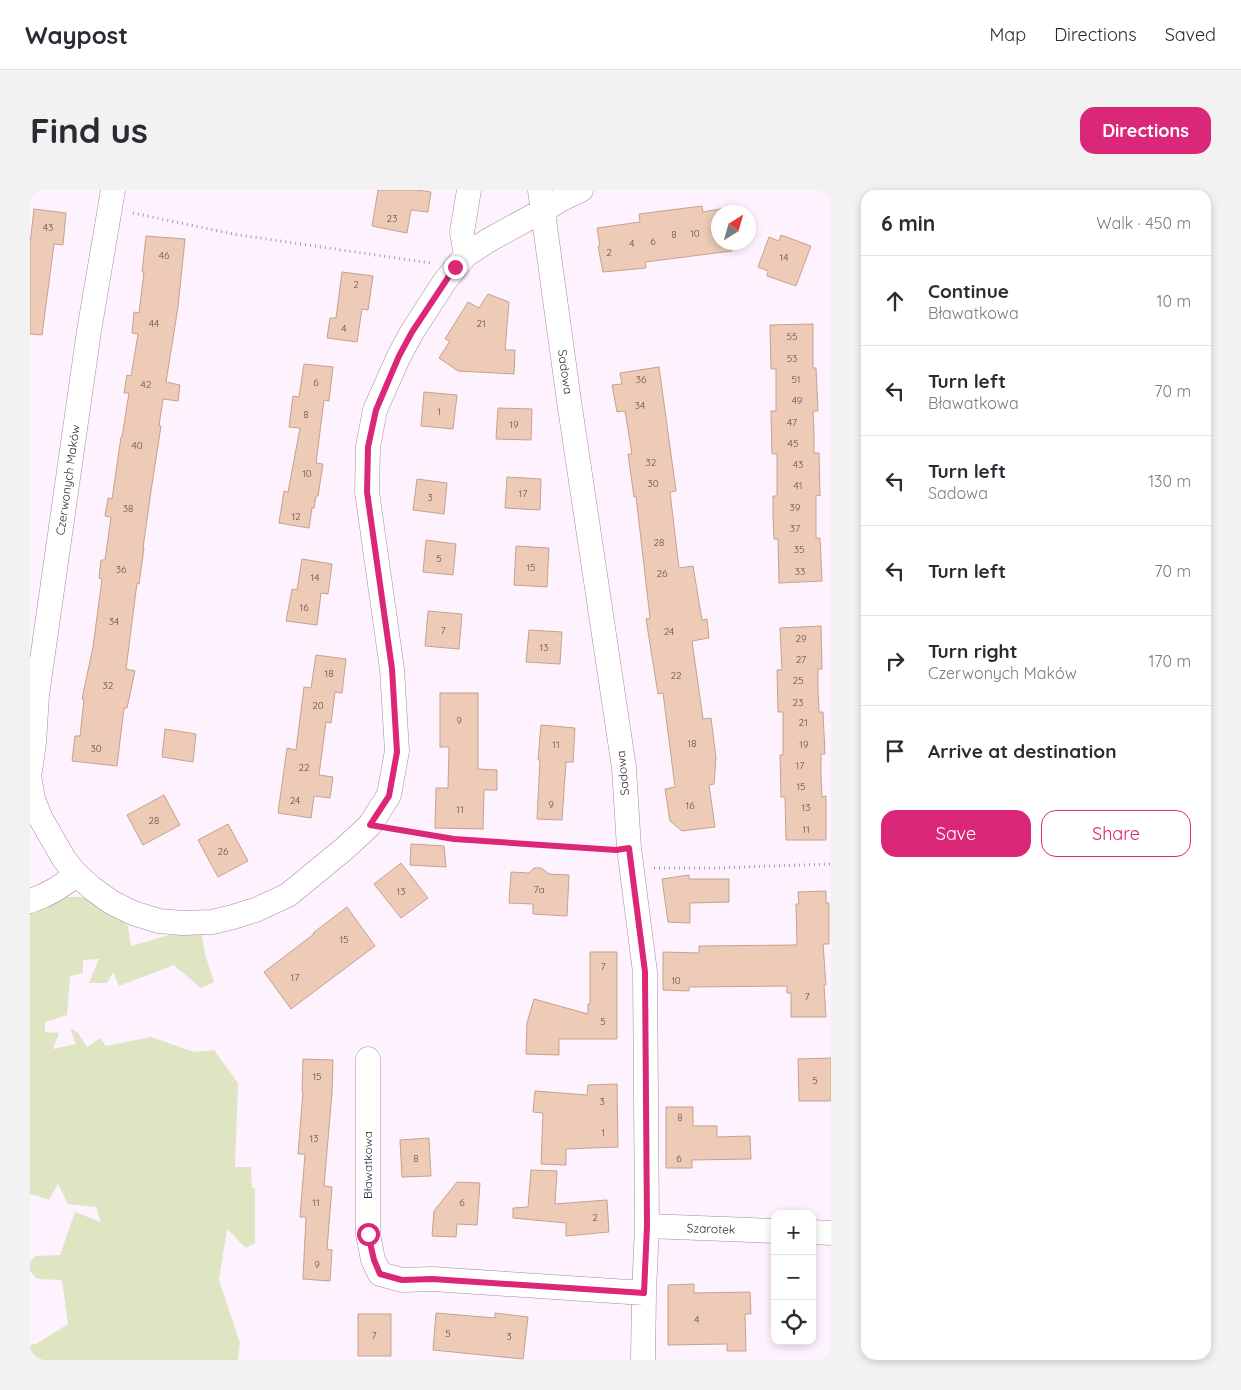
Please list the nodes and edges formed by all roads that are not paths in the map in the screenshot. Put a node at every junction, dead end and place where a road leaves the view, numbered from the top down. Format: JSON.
{"nodes":[{"id":1,"x":469,"y":190,"type":"edge"},
{"id":2,"x":581,"y":190,"type":"edge"},
{"id":3,"x":112,"y":196,"type":"edge"},
{"id":4,"x":541,"y":201,"type":"edge"},
{"id":5,"x":461,"y":261,"type":"junction"},
{"id":6,"x":30,"y":770,"type":"edge"},
{"id":7,"x":30,"y":781,"type":"edge"},
{"id":8,"x":76,"y":874,"type":"junction"},
{"id":9,"x":30,"y":901,"type":"edge"},
{"id":10,"x":368,"y":1058,"type":"dead end"},
{"id":11,"x":647,"y":1226,"type":"junction"},
{"id":12,"x":771,"y":1231,"type":"edge"},
{"id":13,"x":816,"y":1232,"type":"edge"},
{"id":14,"x":831,"y":1233,"type":"edge"},
{"id":15,"x":644,"y":1293,"type":"junction"},
{"id":16,"x":642,"y":1360,"type":"edge"}],
"edges":[{"from":1,"to":5,"type":"street"},
{"from":2,"to":4,"type":"street"},
{"from":3,"to":6,"type":"street","name":"Czerwonych Maków"},
{"from":4,"to":5,"type":"street"},
{"from":4,"to":11,"type":"street","name":"Sadowa"},
{"from":5,"to":8,"type":"street"},
{"from":7,"to":8,"type":"street"},
{"from":8,"to":9,"type":"street"},
{"from":10,"to":15,"type":"street","name":"Bławatkowa"},
{"from":11,"to":12,"type":"street","name":"Szarotek"},
{"from":11,"to":15,"type":"street","name":"Sadowa"},
{"from":13,"to":14,"type":"street"},
{"from":15,"to":16,"type":"street","name":"Sadowa"}]}
